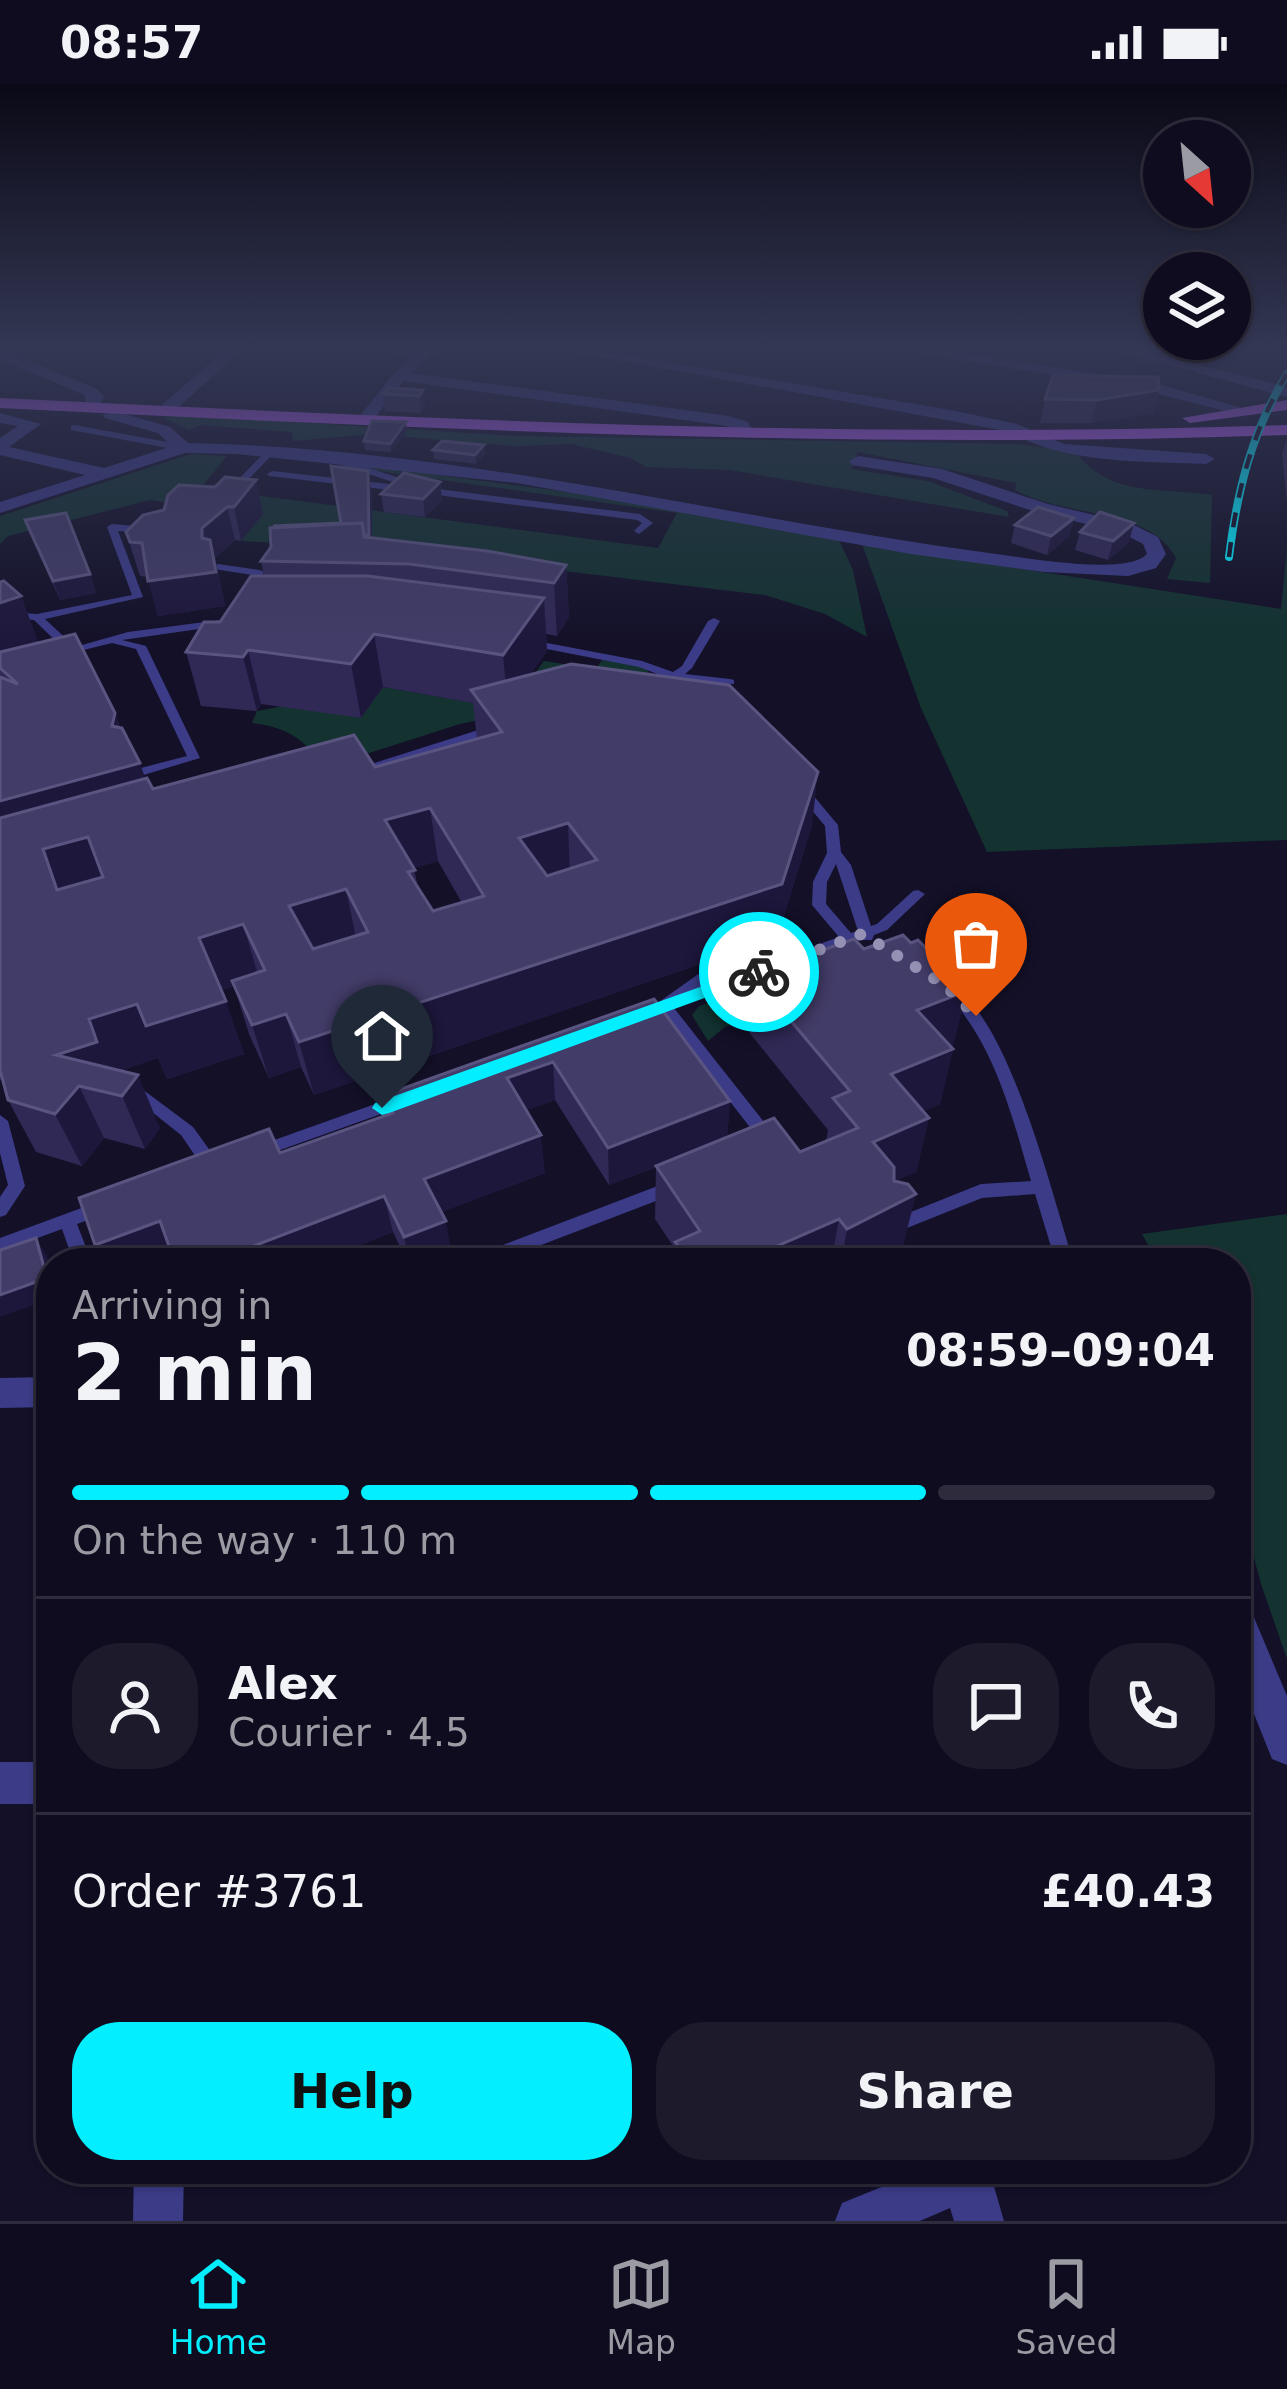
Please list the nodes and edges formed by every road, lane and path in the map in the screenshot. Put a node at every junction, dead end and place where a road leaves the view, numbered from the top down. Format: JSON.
{"nodes":[{"id":1,"x":166,"y":445,"type":"edge"},
{"id":2,"x":180,"y":445,"type":"edge"},
{"id":3,"x":1048,"y":445,"type":"edge"},
{"id":4,"x":0,"y":448,"type":"edge"},
{"id":5,"x":184,"y":448,"type":"junction"},
{"id":6,"x":268,"y":453,"type":"junction"},
{"id":7,"x":328,"y":458,"type":"junction"},
{"id":8,"x":1207,"y":459,"type":"dead end"},
{"id":9,"x":858,"y":461,"type":"dead end"},
{"id":10,"x":272,"y":474,"type":"dead end"},
{"id":11,"x":110,"y":475,"type":"junction"},
{"id":12,"x":319,"y":480,"type":"junction"},
{"id":13,"x":236,"y":487,"type":"edge"},
{"id":14,"x":429,"y":491,"type":"junction"},
{"id":15,"x":307,"y":493,"type":"dead end"},
{"id":16,"x":0,"y":508,"type":"edge"},
{"id":17,"x":639,"y":531,"type":"dead end"},
{"id":18,"x":170,"y":532,"type":"edge"},
{"id":19,"x":218,"y":567,"type":"edge"},
{"id":20,"x":280,"y":572,"type":"edge"},
{"id":21,"x":260,"y":573,"type":"junction"},
{"id":22,"x":251,"y":591,"type":"edge"},
{"id":23,"x":8,"y":615,"type":"edge"},
{"id":24,"x":37,"y":616,"type":"junction"},
{"id":25,"x":242,"y":620,"type":"edge"},
{"id":26,"x":714,"y":621,"type":"dead end"},
{"id":27,"x":502,"y":637,"type":"edge"},
{"id":28,"x":75,"y":651,"type":"junction"},
{"id":29,"x":52,"y":658,"type":"edge"},
{"id":30,"x":677,"y":677,"type":"junction"},
{"id":31,"x":730,"y":682,"type":"edge"},
{"id":32,"x":642,"y":695,"type":"edge"},
{"id":33,"x":701,"y":698,"type":"edge"},
{"id":34,"x":512,"y":724,"type":"edge"},
{"id":35,"x":137,"y":773,"type":"edge"},
{"id":36,"x":786,"y":775,"type":"edge"},
{"id":37,"x":334,"y":778,"type":"edge"},
{"id":38,"x":834,"y":853,"type":"junction"},
{"id":39,"x":918,"y":894,"type":"dead end"},
{"id":40,"x":855,"y":937,"type":"junction"},
{"id":41,"x":888,"y":951,"type":"edge"},
{"id":42,"x":930,"y":975,"type":"edge"},
{"id":43,"x":664,"y":1006,"type":"junction"},
{"id":44,"x":622,"y":1022,"type":"edge"},
{"id":45,"x":130,"y":1086,"type":"edge"},
{"id":46,"x":424,"y":1093,"type":"edge"},
{"id":47,"x":0,"y":1121,"type":"edge"},
{"id":48,"x":754,"y":1156,"type":"edge"},
{"id":49,"x":213,"y":1168,"type":"junction"},
{"id":50,"x":193,"y":1176,"type":"edge"},
{"id":51,"x":691,"y":1180,"type":"edge"},
{"id":52,"x":1038,"y":1187,"type":"junction"},
{"id":53,"x":130,"y":1198,"type":"edge"},
{"id":54,"x":0,"y":1210,"type":"edge"},
{"id":55,"x":67,"y":1220,"type":"junction"},
{"id":56,"x":892,"y":1227,"type":"edge"},
{"id":57,"x":0,"y":1245,"type":"edge"},
{"id":58,"x":77,"y":1248,"type":"edge"},
{"id":59,"x":528,"y":1248,"type":"edge"},
{"id":60,"x":1060,"y":1248,"type":"edge"},
{"id":61,"x":36,"y":1392,"type":"edge"},
{"id":62,"x":0,"y":1393,"type":"edge"},
{"id":63,"x":1251,"y":1658,"type":"edge"},
{"id":64,"x":1287,"y":1744,"type":"edge"},
{"id":65,"x":0,"y":1783,"type":"edge"},
{"id":66,"x":36,"y":1783,"type":"edge"},
{"id":67,"x":159,"y":2184,"type":"edge"},
{"id":68,"x":970,"y":2189,"type":"edge"},
{"id":69,"x":158,"y":2221,"type":"edge"},
{"id":70,"x":860,"y":2221,"type":"edge"}],
"edges":[{"from":1,"to":5,"type":"lane"},
{"from":2,"to":5,"type":"street"},
{"from":3,"to":8,"type":"street"},
{"from":4,"to":11,"type":"street"},
{"from":5,"to":6,"type":"street"},
{"from":5,"to":11,"type":"street"},
{"from":6,"to":7,"type":"street"},
{"from":6,"to":13,"type":"lane"},
{"from":7,"to":9,"type":"street"},
{"from":7,"to":14,"type":"lane"},
{"from":10,"to":12,"type":"lane"},
{"from":11,"to":16,"type":"street"},
{"from":12,"to":14,"type":"lane"},
{"from":12,"to":15,"type":"lane"},
{"from":14,"to":17,"type":"lane"},
{"from":18,"to":24,"type":"lane"},
{"from":19,"to":21,"type":"lane"},
{"from":20,"to":21,"type":"lane"},
{"from":21,"to":22,"type":"lane"},
{"from":23,"to":24,"type":"lane"},
{"from":24,"to":28,"type":"lane"},
{"from":25,"to":28,"type":"lane"},
{"from":26,"to":30,"type":"lane"},
{"from":27,"to":30,"type":"lane"},
{"from":28,"to":29,"type":"lane"},
{"from":28,"to":35,"type":"lane"},
{"from":30,"to":31,"type":"lane"},
{"from":30,"to":32,"type":"lane"},
{"from":30,"to":33,"type":"lane"},
{"from":34,"to":37,"type":"lane"},
{"from":36,"to":38,"type":"lane"},
{"from":38,"to":40,"type":"lane"},
{"from":38,"to":40,"type":"lane"},
{"from":39,"to":40,"type":"lane"},
{"from":40,"to":41,"type":"lane"},
{"from":40,"to":43,"type":"lane"},
{"from":42,"to":52,"type":"lane"},
{"from":43,"to":44,"type":"lane"},
{"from":43,"to":48,"type":"lane"},
{"from":45,"to":49,"type":"lane"},
{"from":46,"to":49,"type":"lane"},
{"from":47,"to":54,"type":"lane"},
{"from":49,"to":50,"type":"lane"},
{"from":51,"to":59,"type":"lane"},
{"from":52,"to":56,"type":"lane"},
{"from":52,"to":60,"type":"lane"},
{"from":53,"to":55,"type":"lane"},
{"from":55,"to":57,"type":"lane"},
{"from":55,"to":58,"type":"lane"},
{"from":61,"to":62,"type":"street"},
{"from":63,"to":64,"type":"street"},
{"from":65,"to":66,"type":"street"},
{"from":67,"to":69,"type":"street"},
{"from":68,"to":70,"type":"street"}]}
